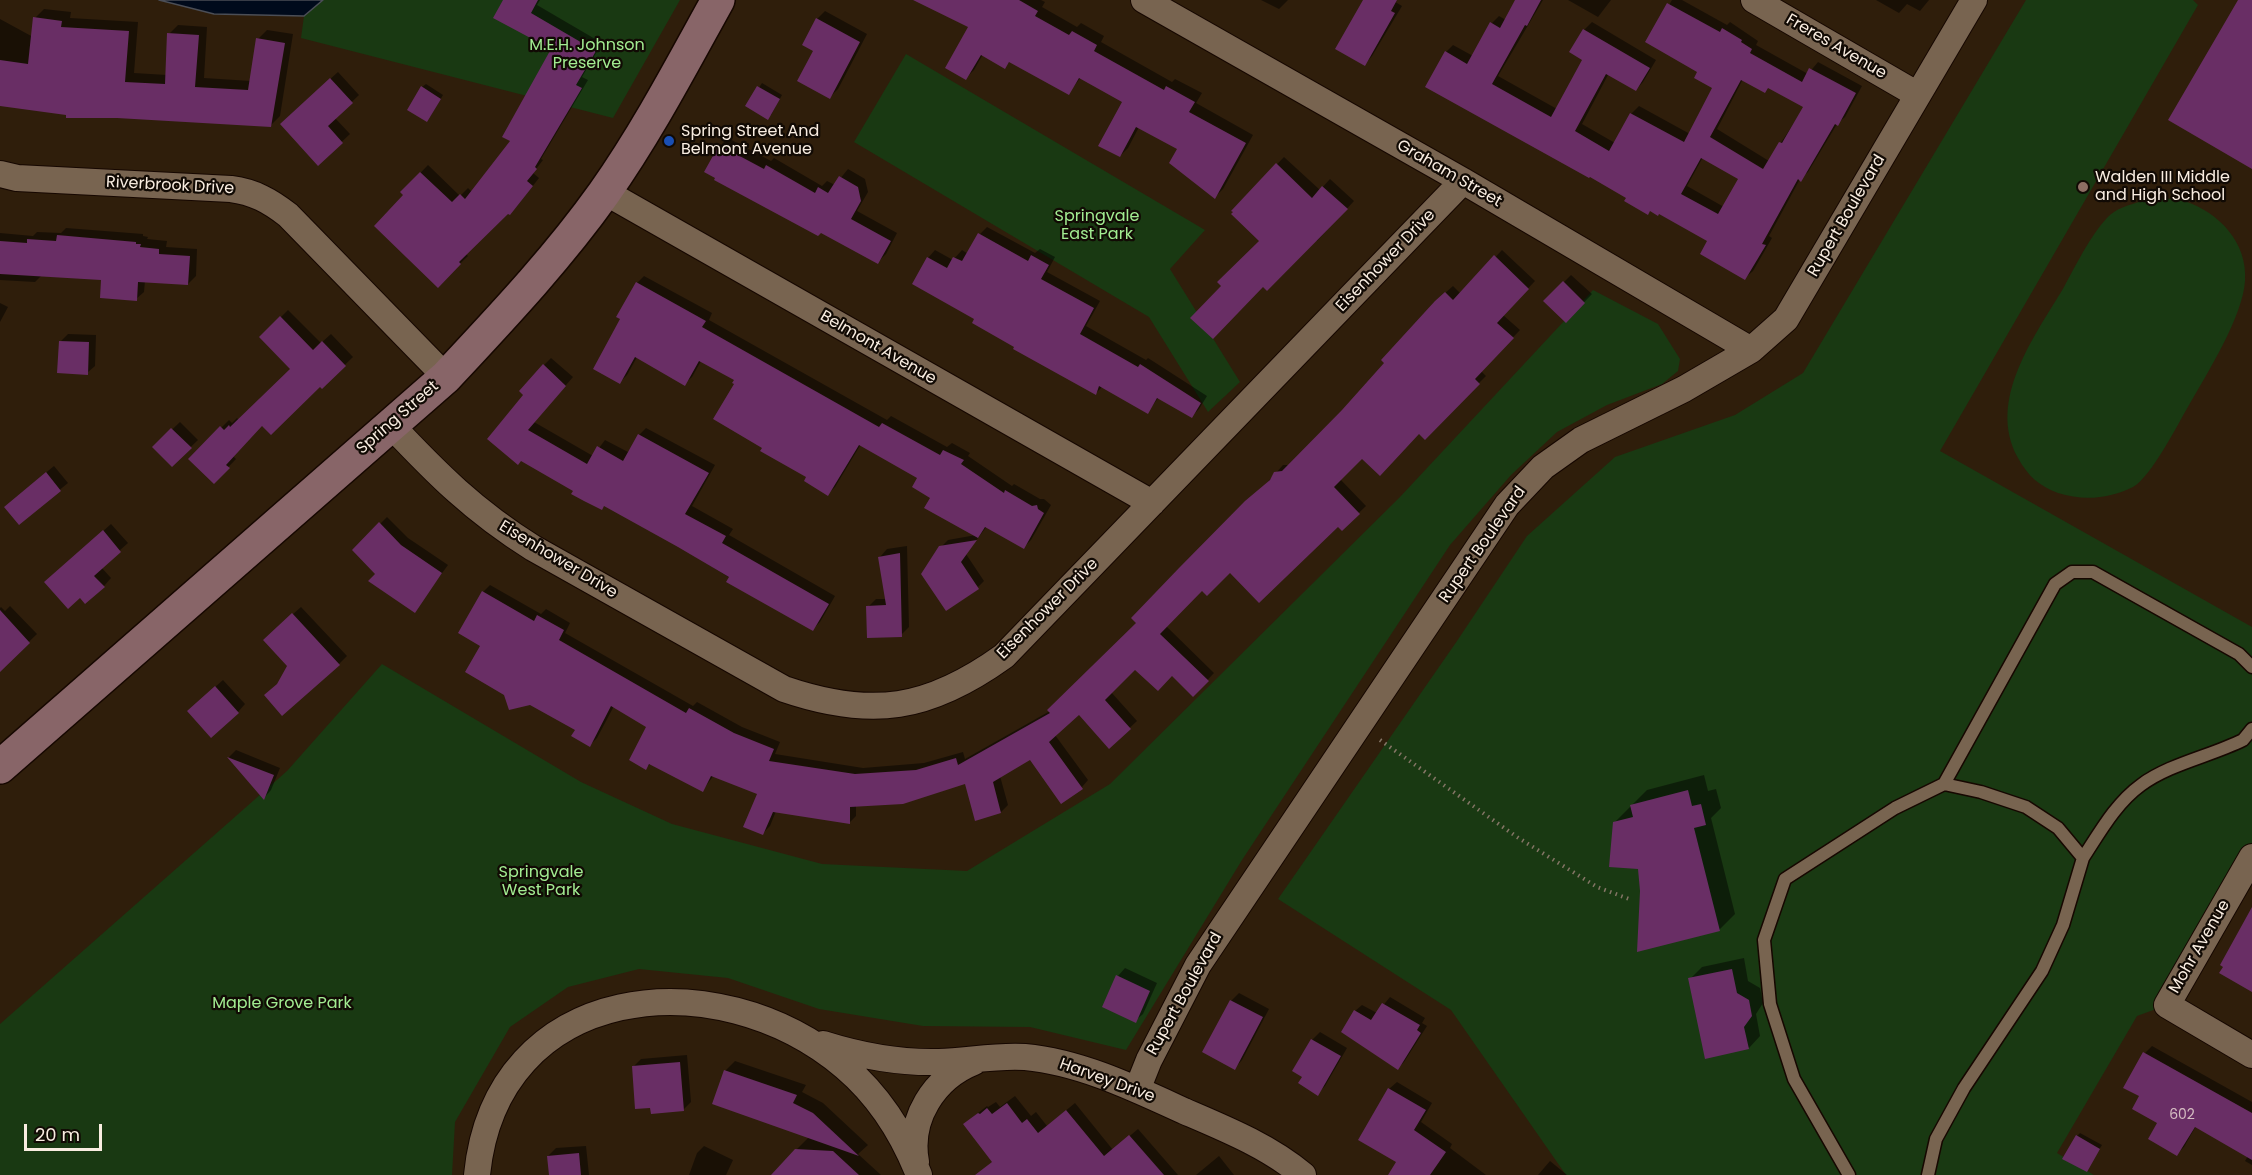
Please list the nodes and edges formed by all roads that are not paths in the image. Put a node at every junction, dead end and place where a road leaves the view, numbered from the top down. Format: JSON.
{"nodes":[{"id":1,"x":718,"y":0,"type":"edge"},
{"id":2,"x":1144,"y":0,"type":"edge"},
{"id":3,"x":1754,"y":0,"type":"edge"},
{"id":4,"x":1974,"y":0,"type":"edge"},
{"id":5,"x":1918,"y":95,"type":"junction"},
{"id":6,"x":0,"y":174,"type":"edge"},
{"id":7,"x":1463,"y":181,"type":"junction"},
{"id":8,"x":605,"y":192,"type":"junction"},
{"id":9,"x":1751,"y":350,"type":"junction"},
{"id":10,"x":446,"y":377,"type":"junction"},
{"id":11,"x":390,"y":424,"type":"junction"},
{"id":12,"x":1152,"y":503,"type":"junction"},
{"id":13,"x":2252,"y":667,"type":"edge"},
{"id":14,"x":2252,"y":729,"type":"edge"},
{"id":15,"x":0,"y":767,"type":"edge"},
{"id":16,"x":1944,"y":784,"type":"junction"},
{"id":17,"x":2252,"y":857,"type":"edge"},
{"id":18,"x":2083,"y":858,"type":"junction"},
{"id":19,"x":789,"y":1031,"type":"junction"},
{"id":20,"x":2252,"y":1055,"type":"edge"},
{"id":21,"x":989,"y":1058,"type":"junction"},
{"id":22,"x":1137,"y":1090,"type":"junction"},
{"id":23,"x":919,"y":1174,"type":"edge"},
{"id":24,"x":477,"y":1175,"type":"edge"},
{"id":25,"x":1303,"y":1175,"type":"edge"},
{"id":26,"x":1849,"y":1175,"type":"edge"},
{"id":27,"x":1928,"y":1175,"type":"edge"}],
"edges":[{"from":1,"to":8,"type":"main road","name":"Spring Street"},
{"from":2,"to":7,"type":"street","name":"Graham Street"},
{"from":3,"to":5,"type":"street","name":"Freres Avenue"},
{"from":4,"to":5,"type":"street","name":"Rupert Boulevard"},
{"from":5,"to":9,"type":"street","name":"Rupert Boulevard"},
{"from":6,"to":10,"type":"street","name":"Riverbrook Drive"},
{"from":7,"to":9,"type":"street","name":"Graham Street"},
{"from":7,"to":12,"type":"street","name":"Eisenhower Drive"},
{"from":8,"to":10,"type":"main road","name":"Spring Street"},
{"from":8,"to":12,"type":"street","name":"Belmont Avenue"},
{"from":9,"to":22,"type":"street","name":"Rupert Boulevard"},
{"from":10,"to":11,"type":"main road","name":"Spring Street"},
{"from":11,"to":12,"type":"street","name":"Eisenhower Drive"},
{"from":11,"to":15,"type":"main road","name":"Spring Street"},
{"from":13,"to":16,"type":"lane"},
{"from":14,"to":18,"type":"lane"},
{"from":16,"to":18,"type":"lane"},
{"from":16,"to":26,"type":"lane"},
{"from":17,"to":20,"type":"street","name":"Mohr Avenue"},
{"from":18,"to":27,"type":"lane"},
{"from":19,"to":21,"type":"street","name":"Harvey Drive"},
{"from":19,"to":23,"type":"street"},
{"from":19,"to":24,"type":"street"},
{"from":21,"to":22,"type":"street","name":"Harvey Drive"},
{"from":21,"to":23,"type":"street"},
{"from":22,"to":25,"type":"street","name":"Harvey Drive"}]}
